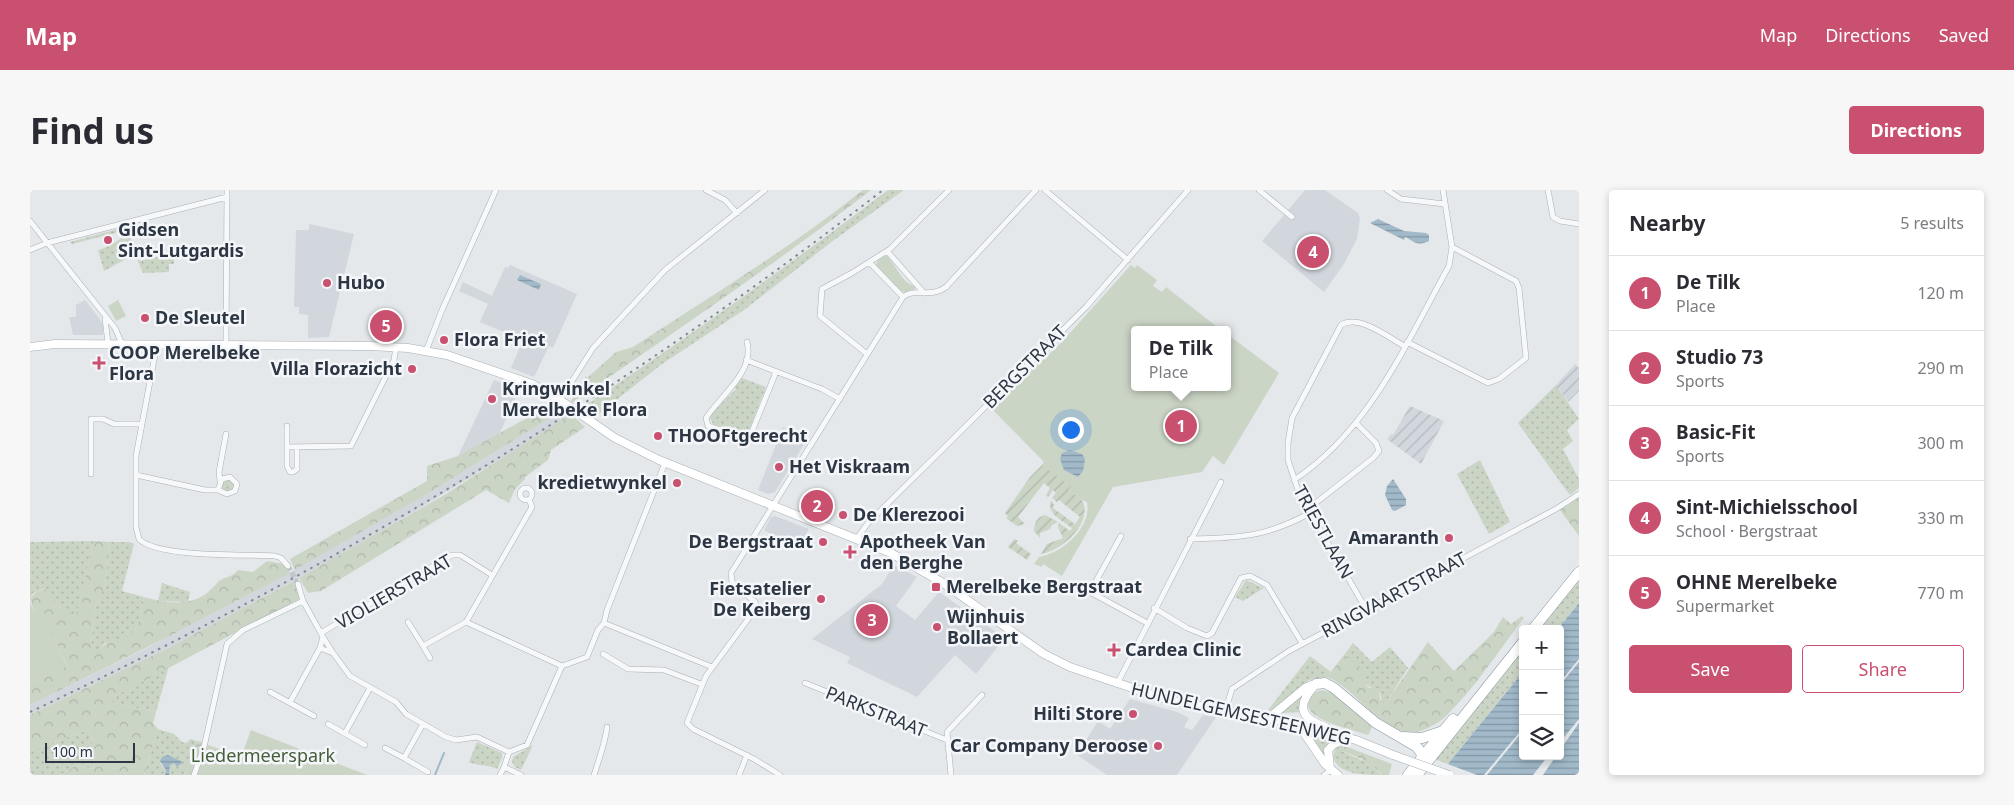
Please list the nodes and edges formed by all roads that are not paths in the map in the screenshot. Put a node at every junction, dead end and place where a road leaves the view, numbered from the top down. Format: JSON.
{"nodes":[{"id":1,"x":228,"y":190,"type":"edge"},
{"id":2,"x":496,"y":190,"type":"edge"},
{"id":3,"x":706,"y":190,"type":"edge"},
{"id":4,"x":765,"y":190,"type":"edge"},
{"id":5,"x":949,"y":190,"type":"edge"},
{"id":6,"x":1036,"y":190,"type":"edge"},
{"id":7,"x":1045,"y":190,"type":"edge"},
{"id":8,"x":1188,"y":190,"type":"edge"},
{"id":9,"x":1259,"y":190,"type":"edge"},
{"id":10,"x":1387,"y":190,"type":"edge"},
{"id":11,"x":1443,"y":190,"type":"edge"},
{"id":12,"x":1548,"y":190,"type":"edge"},
{"id":13,"x":227,"y":197,"type":"junction"},
{"id":14,"x":1445,"y":204,"type":"junction"},
{"id":15,"x":737,"y":213,"type":"junction"},
{"id":16,"x":1292,"y":218,"type":"dead end"},
{"id":17,"x":30,"y":221,"type":"edge"},
{"id":18,"x":1579,"y":224,"type":"edge"},
{"id":19,"x":47,"y":243,"type":"junction"},
{"id":20,"x":1452,"y":247,"type":"junction"},
{"id":21,"x":30,"y":250,"type":"edge"},
{"id":22,"x":886,"y":251,"type":"junction"},
{"id":23,"x":1128,"y":260,"type":"junction"},
{"id":24,"x":870,"y":263,"type":"junction"},
{"id":25,"x":925,"y":293,"type":"junction"},
{"id":26,"x":905,"y":295,"type":"junction"},
{"id":27,"x":104,"y":317,"type":"junction"},
{"id":28,"x":747,"y":342,"type":"dead end"},
{"id":29,"x":108,"y":344,"type":"junction"},
{"id":30,"x":122,"y":344,"type":"junction"},
{"id":31,"x":157,"y":344,"type":"junction"},
{"id":32,"x":1405,"y":344,"type":"junction"},
{"id":33,"x":226,"y":345,"type":"junction"},
{"id":34,"x":30,"y":347,"type":"edge"},
{"id":35,"x":396,"y":347,"type":"junction"},
{"id":36,"x":426,"y":351,"type":"junction"},
{"id":37,"x":867,"y":354,"type":"junction"},
{"id":38,"x":746,"y":360,"type":"junction"},
{"id":39,"x":776,"y":372,"type":"junction"},
{"id":40,"x":840,"y":399,"type":"junction"},
{"id":41,"x":560,"y":400,"type":"junction"},
{"id":42,"x":1356,"y":423,"type":"junction"},
{"id":43,"x":141,"y":424,"type":"junction"},
{"id":44,"x":287,"y":426,"type":"dead end"},
{"id":45,"x":226,"y":434,"type":"dead end"},
{"id":46,"x":287,"y":447,"type":"junction"},
{"id":47,"x":297,"y":447,"type":"junction"},
{"id":48,"x":665,"y":463,"type":"junction"},
{"id":49,"x":91,"y":474,"type":"dead end"},
{"id":50,"x":136,"y":475,"type":"junction"},
{"id":51,"x":1294,"y":480,"type":"junction"},
{"id":52,"x":220,"y":482,"type":"junction"},
{"id":53,"x":1221,"y":482,"type":"dead end"},
{"id":54,"x":218,"y":490,"type":"junction"},
{"id":55,"x":1579,"y":494,"type":"edge"},
{"id":56,"x":529,"y":499,"type":"dead end"},
{"id":57,"x":773,"y":505,"type":"junction"},
{"id":58,"x":1309,"y":511,"type":"junction"},
{"id":59,"x":1121,"y":536,"type":"dead end"},
{"id":60,"x":857,"y":538,"type":"junction"},
{"id":61,"x":1190,"y":539,"type":"junction"},
{"id":62,"x":288,"y":566,"type":"tunnel mouth"},
{"id":63,"x":1579,"y":572,"type":"edge"},
{"id":64,"x":492,"y":575,"type":"junction"},
{"id":65,"x":298,"y":584,"type":"tunnel mouth"},
{"id":66,"x":303,"y":601,"type":"junction"},
{"id":67,"x":1154,"y":608,"type":"junction"},
{"id":68,"x":1366,"y":610,"type":"junction"},
{"id":69,"x":408,"y":622,"type":"dead end"},
{"id":70,"x":466,"y":622,"type":"junction"},
{"id":71,"x":604,"y":622,"type":"junction"},
{"id":72,"x":1147,"y":623,"type":"junction"},
{"id":73,"x":1537,"y":625,"type":"edge"},
{"id":74,"x":322,"y":635,"type":"junction"},
{"id":75,"x":1302,"y":643,"type":"junction"},
{"id":76,"x":423,"y":646,"type":"junction"},
{"id":77,"x":1519,"y":647,"type":"edge"},
{"id":78,"x":320,"y":648,"type":"junction"},
{"id":79,"x":333,"y":652,"type":"junction"},
{"id":80,"x":603,"y":654,"type":"dead end"},
{"id":81,"x":430,"y":658,"type":"dead end"},
{"id":82,"x":562,"y":666,"type":"junction"},
{"id":83,"x":712,"y":667,"type":"junction"},
{"id":84,"x":1502,"y":669,"type":"junction"},
{"id":85,"x":805,"y":683,"type":"dead end"},
{"id":86,"x":701,"y":684,"type":"junction"},
{"id":87,"x":1117,"y":684,"type":"junction"},
{"id":88,"x":1316,"y":684,"type":"junction"},
{"id":89,"x":370,"y":688,"type":"junction"},
{"id":90,"x":270,"y":692,"type":"dead end"},
{"id":91,"x":982,"y":695,"type":"dead end"},
{"id":92,"x":290,"y":702,"type":"junction"},
{"id":93,"x":1224,"y":712,"type":"junction"},
{"id":94,"x":314,"y":716,"type":"dead end"},
{"id":95,"x":1268,"y":719,"type":"junction"},
{"id":96,"x":328,"y":724,"type":"dead end"},
{"id":97,"x":422,"y":724,"type":"junction"},
{"id":98,"x":1298,"y":724,"type":"junction"},
{"id":99,"x":607,"y":727,"type":"dead end"},
{"id":100,"x":1444,"y":730,"type":"junction"},
{"id":101,"x":1332,"y":733,"type":"junction"},
{"id":102,"x":345,"y":734,"type":"junction"},
{"id":103,"x":1400,"y":736,"type":"junction"},
{"id":104,"x":1348,"y":738,"type":"junction"},
{"id":105,"x":947,"y":740,"type":"junction"},
{"id":106,"x":365,"y":745,"type":"dead end"},
{"id":107,"x":385,"y":748,"type":"dead end"},
{"id":108,"x":509,"y":752,"type":"junction"},
{"id":109,"x":747,"y":755,"type":"junction"},
{"id":110,"x":404,"y":758,"type":"junction"},
{"id":111,"x":1421,"y":759,"type":"junction"},
{"id":112,"x":504,"y":767,"type":"junction"},
{"id":113,"x":1331,"y":770,"type":"junction"},
{"id":114,"x":428,"y":772,"type":"dead end"},
{"id":115,"x":194,"y":775,"type":"edge"},
{"id":116,"x":500,"y":775,"type":"edge"},
{"id":117,"x":521,"y":775,"type":"edge"},
{"id":118,"x":594,"y":775,"type":"edge"},
{"id":119,"x":739,"y":775,"type":"edge"},
{"id":120,"x":780,"y":775,"type":"edge"},
{"id":121,"x":951,"y":775,"type":"edge"},
{"id":122,"x":1324,"y":775,"type":"edge"},
{"id":123,"x":1338,"y":775,"type":"edge"},
{"id":124,"x":1408,"y":775,"type":"edge"},
{"id":125,"x":1417,"y":775,"type":"edge"},
{"id":126,"x":1449,"y":775,"type":"edge"}],
"edges":[{"from":1,"to":13,"type":"street"},
{"from":2,"to":36,"type":"street"},
{"from":3,"to":15,"type":"street"},
{"from":4,"to":15,"type":"street"},
{"from":5,"to":22,"type":"street"},
{"from":6,"to":25,"type":"street"},
{"from":7,"to":23,"type":"street"},
{"from":8,"to":23,"type":"street","name":"BERGSTRAAT"},
{"from":9,"to":16,"type":"street"},
{"from":10,"to":14,"type":"street"},
{"from":11,"to":14,"type":"street"},
{"from":12,"to":18,"type":"street"},
{"from":13,"to":19,"type":"street"},
{"from":13,"to":33,"type":"street"},
{"from":14,"to":20,"type":"street"},
{"from":15,"to":41,"type":"street"},
{"from":17,"to":19,"type":"street"},
{"from":19,"to":21,"type":"street"},
{"from":19,"to":27,"type":"street"},
{"from":20,"to":32,"type":"street"},
{"from":20,"to":32,"type":"street","name":"TRIESTLAAN"},
{"from":22,"to":24,"type":"street"},
{"from":22,"to":25,"type":"street"},
{"from":23,"to":60,"type":"street","name":"BERGSTRAAT"},
{"from":24,"to":26,"type":"street"},
{"from":24,"to":37,"type":"street"},
{"from":25,"to":26,"type":"street"},
{"from":26,"to":37,"type":"street"},
{"from":27,"to":29,"type":"street"},
{"from":27,"to":30,"type":"street"},
{"from":28,"to":38,"type":"street"},
{"from":29,"to":30,"type":"main road","name":"HUNDELGEMSESTEENWEG"},
{"from":29,"to":34,"type":"main road","name":"HUNDELGEMSESTEENWEG"},
{"from":30,"to":31,"type":"main road","name":"HUNDELGEMSESTEENWEG"},
{"from":31,"to":33,"type":"main road","name":"HUNDELGEMSESTEENWEG"},
{"from":31,"to":43,"type":"street"},
{"from":32,"to":42,"type":"street"},
{"from":32,"to":51,"type":"street","name":"TRIESTLAAN"},
{"from":33,"to":35,"type":"main road","name":"HUNDELGEMSESTEENWEG"},
{"from":35,"to":36,"type":"main road","name":"HUNDELGEMSESTEENWEG"},
{"from":35,"to":47,"type":"street"},
{"from":36,"to":41,"type":"main road","name":"HUNDELGEMSESTEENWEG"},
{"from":37,"to":40,"type":"street"},
{"from":38,"to":39,"type":"street"},
{"from":38,"to":39,"type":"street"},
{"from":39,"to":40,"type":"street"},
{"from":40,"to":57,"type":"street"},
{"from":41,"to":48,"type":"main road","name":"HUNDELGEMSESTEENWEG"},
{"from":42,"to":51,"type":"street"},
{"from":42,"to":58,"type":"street"},
{"from":43,"to":49,"type":"street"},
{"from":43,"to":50,"type":"street"},
{"from":44,"to":46,"type":"street"},
{"from":45,"to":52,"type":"street"},
{"from":46,"to":47,"type":"street"},
{"from":46,"to":47,"type":"street"},
{"from":48,"to":57,"type":"main road","name":"HUNDELGEMSESTEENWEG"},
{"from":48,"to":71,"type":"street"},
{"from":50,"to":54,"type":"street"},
{"from":50,"to":62,"type":"street"},
{"from":51,"to":58,"type":"street","name":"TRIESTLAAN"},
{"from":52,"to":54,"type":"street"},
{"from":52,"to":54,"type":"street"},
{"from":53,"to":61,"type":"street"},
{"from":55,"to":68,"type":"street","name":"RINGVAARTSTRAAT"},
{"from":56,"to":64,"type":"street"},
{"from":57,"to":60,"type":"main road","name":"HUNDELGEMSESTEENWEG"},
{"from":57,"to":83,"type":"street"},
{"from":58,"to":61,"type":"street"},
{"from":58,"to":68,"type":"street","name":"TRIESTLAAN"},
{"from":59,"to":72,"type":"street"},
{"from":60,"to":87,"type":"main road","name":"HUNDELGEMSESTEENWEG"},
{"from":61,"to":67,"type":"street"},
{"from":63,"to":73,"type":"highway"},
{"from":64,"to":70,"type":"street"},
{"from":64,"to":74,"type":"street","name":"VIOLIERSTRAAT"},
{"from":65,"to":66,"type":"street"},
{"from":66,"to":74,"type":"street"},
{"from":66,"to":115,"type":"street"},
{"from":67,"to":72,"type":"street"},
{"from":67,"to":75,"type":"street"},
{"from":68,"to":75,"type":"street","name":"RINGVAARTSTRAAT"},
{"from":69,"to":76,"type":"street"},
{"from":70,"to":76,"type":"street"},
{"from":70,"to":82,"type":"street"},
{"from":71,"to":82,"type":"street"},
{"from":71,"to":83,"type":"street"},
{"from":72,"to":87,"type":"street"},
{"from":74,"to":78,"type":"street"},
{"from":74,"to":79,"type":"street"},
{"from":75,"to":93,"type":"street","name":"RINGVAARTSTRAAT"},
{"from":76,"to":81,"type":"street"},
{"from":77,"to":84,"type":"highway"},
{"from":78,"to":79,"type":"street"},
{"from":78,"to":92,"type":"street"},
{"from":79,"to":89,"type":"street"},
{"from":80,"to":86,"type":"street"},
{"from":82,"to":108,"type":"street"},
{"from":83,"to":86,"type":"street"},
{"from":84,"to":100,"type":"highway"},
{"from":84,"to":125,"type":"highway"},
{"from":85,"to":105,"type":"street","name":"PARKSTRAAT"},
{"from":86,"to":109,"type":"street"},
{"from":87,"to":93,"type":"main road","name":"HUNDELGEMSESTEENWEG"},
{"from":88,"to":95,"type":"main road"},
{"from":88,"to":101,"type":"main road"},
{"from":88,"to":103,"type":"highway"},
{"from":89,"to":97,"type":"street"},
{"from":89,"to":102,"type":"street"},
{"from":90,"to":92,"type":"street"},
{"from":91,"to":105,"type":"street","name":"PARKSTRAAT"},
{"from":92,"to":94,"type":"street"},
{"from":93,"to":95,"type":"main road","name":"HUNDELGEMSESTEENWEG"},
{"from":95,"to":98,"type":"main road","name":"HUNDELGEMSESTEENWEG"},
{"from":96,"to":102,"type":"street"},
{"from":97,"to":108,"type":"street"},
{"from":97,"to":110,"type":"street"},
{"from":98,"to":101,"type":"main road","name":"HUNDELGEMSESTEENWEG"},
{"from":98,"to":113,"type":"main road"},
{"from":99,"to":118,"type":"street"},
{"from":100,"to":103,"type":"highway"},
{"from":100,"to":111,"type":"highway"},
{"from":101,"to":104,"type":"main road","name":"HUNDELGEMSESTEENWEG"},
{"from":102,"to":106,"type":"street"},
{"from":103,"to":111,"type":"highway"},
{"from":104,"to":113,"type":"main road"},
{"from":104,"to":126,"type":"main road","name":"HUNDELGEMSESTEENWEG","bridge":true},
{"from":105,"to":121,"type":"street","name":"PARKSTRAAT"},
{"from":107,"to":110,"type":"street"},
{"from":108,"to":112,"type":"street"},
{"from":109,"to":119,"type":"street"},
{"from":109,"to":120,"type":"street"},
{"from":110,"to":114,"type":"street"},
{"from":111,"to":124,"type":"highway"},
{"from":112,"to":116,"type":"street"},
{"from":112,"to":117,"type":"street"},
{"from":113,"to":122,"type":"street"},
{"from":113,"to":123,"type":"main road"}]}
